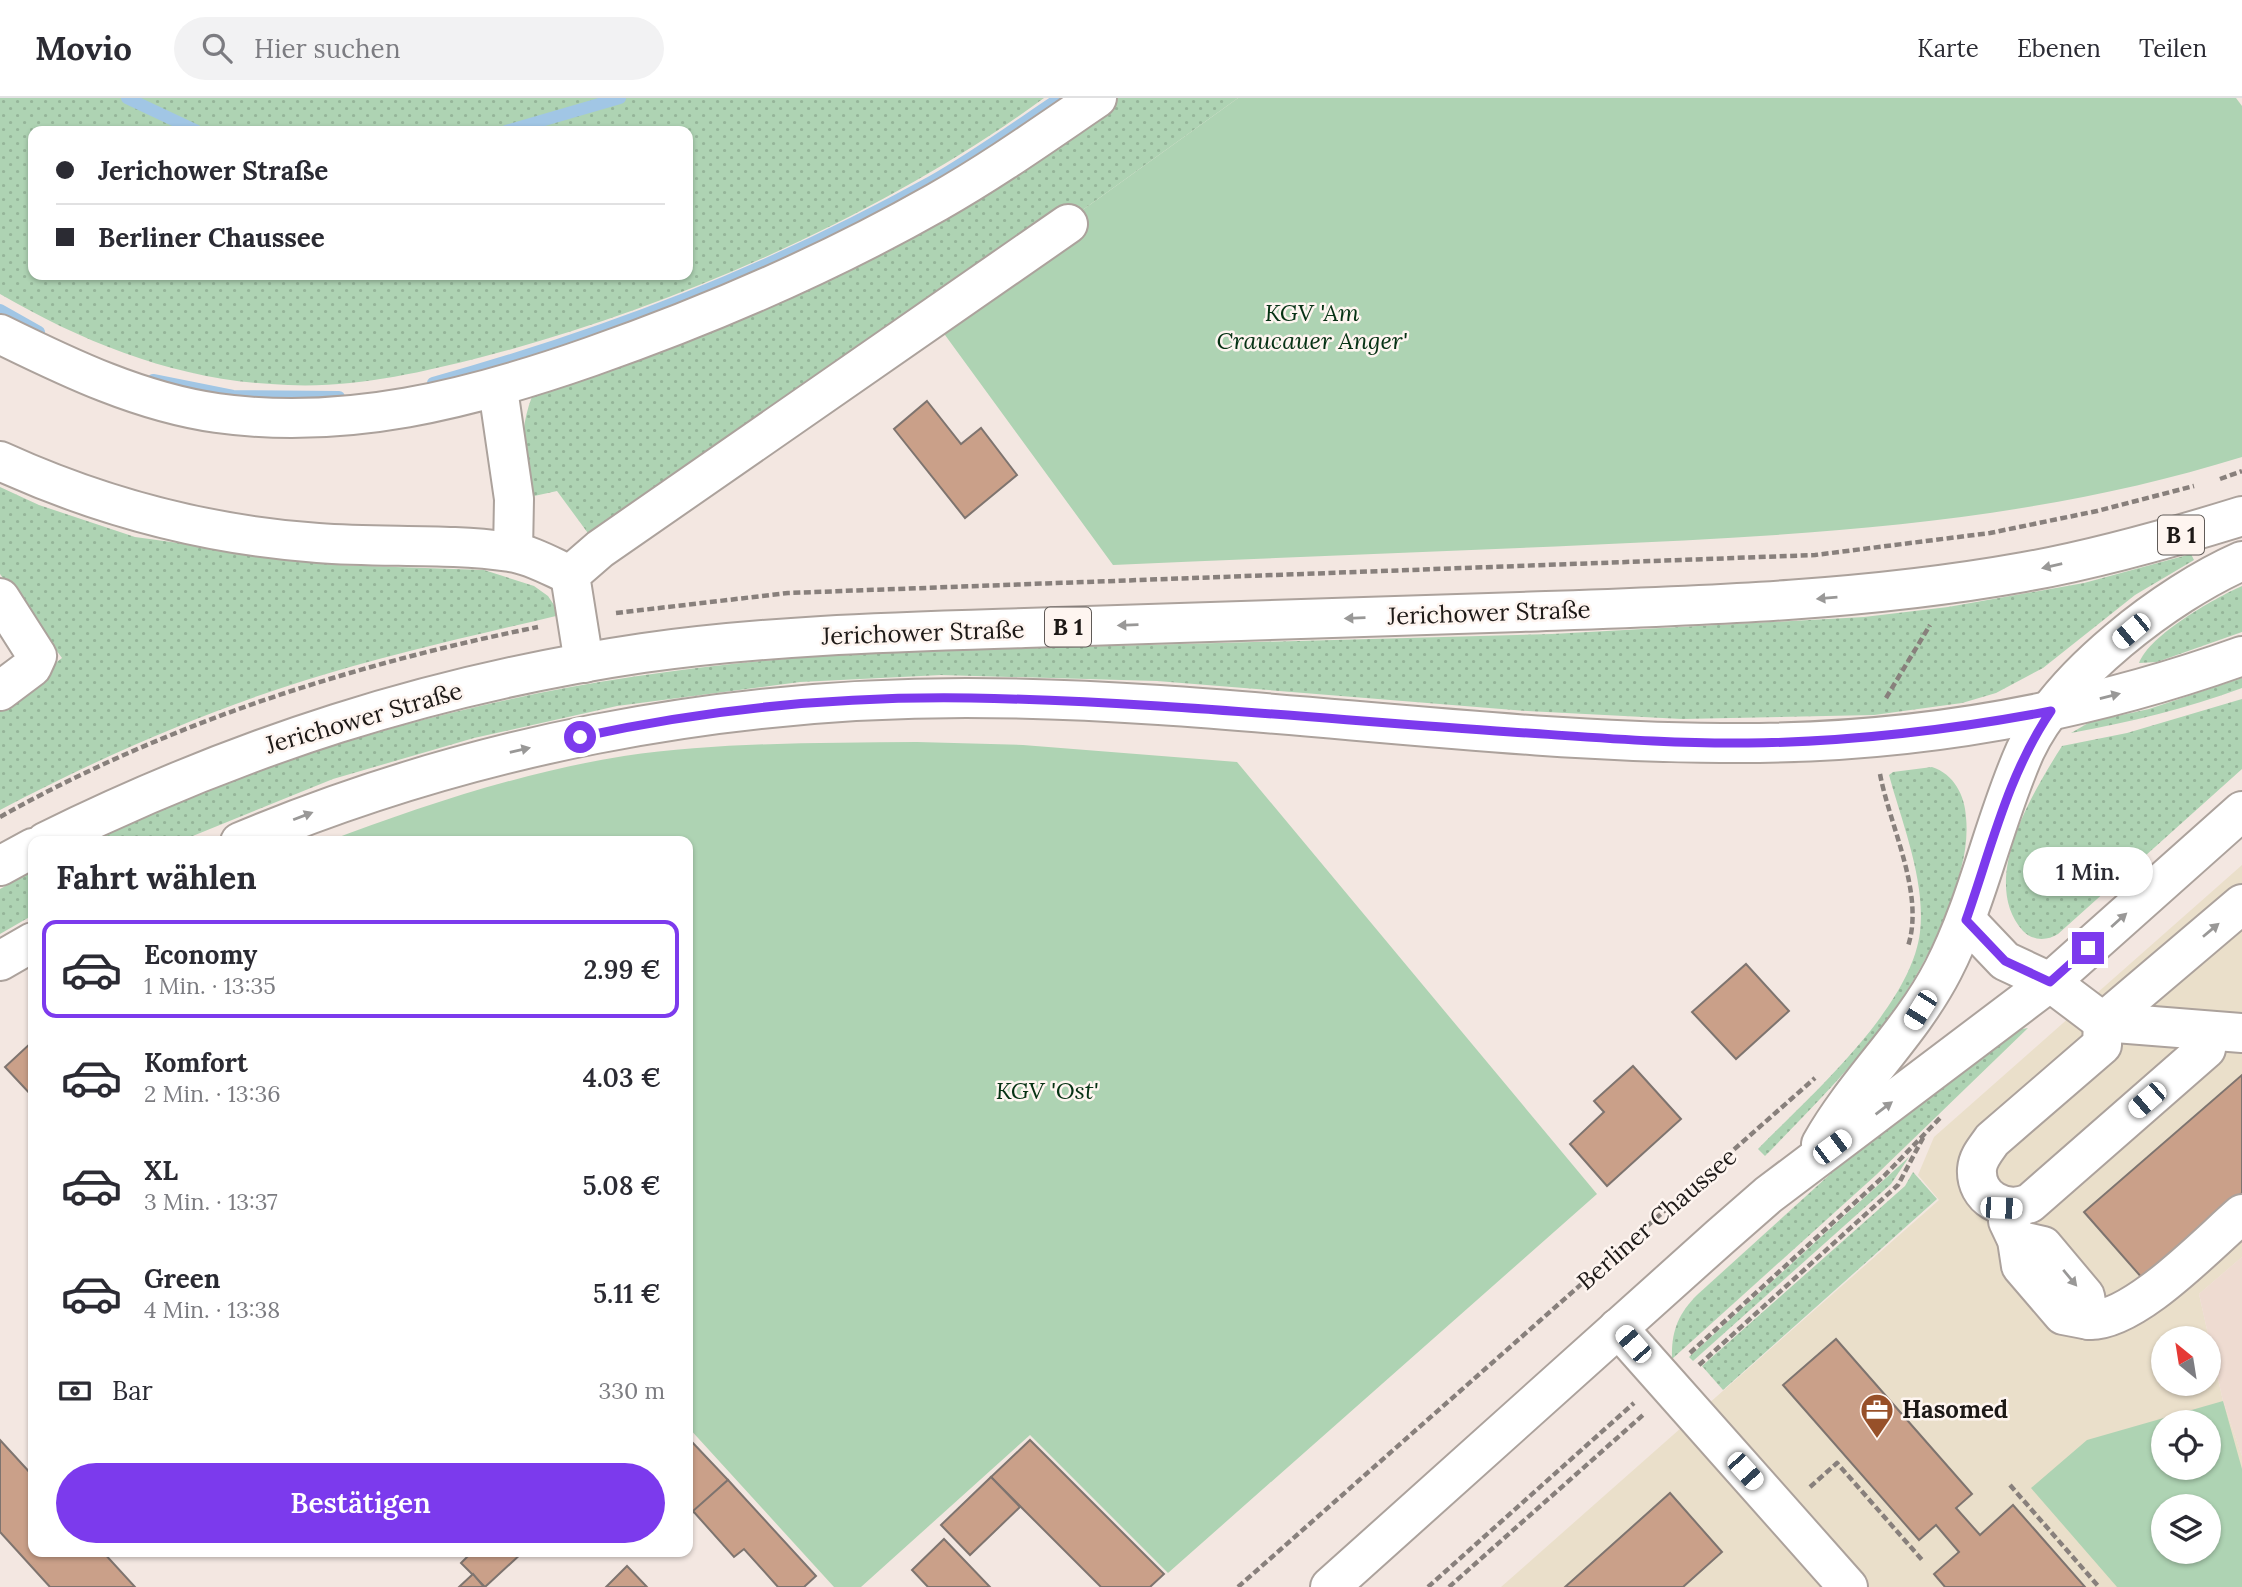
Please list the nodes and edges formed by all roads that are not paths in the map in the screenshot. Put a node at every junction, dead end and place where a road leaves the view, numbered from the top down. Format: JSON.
{"nodes":[{"id":1,"x":1097,"y":98,"type":"edge"},
{"id":2,"x":1068,"y":224,"type":"dead end"},
{"id":3,"x":0,"y":334,"type":"edge"},
{"id":4,"x":498,"y":389,"type":"junction"},
{"id":5,"x":0,"y":461,"type":"edge"},
{"id":6,"x":2242,"y":516,"type":"edge"},
{"id":7,"x":513,"y":552,"type":"junction"},
{"id":8,"x":2242,"y":561,"type":"edge"},
{"id":9,"x":570,"y":575,"type":"junction"},
{"id":10,"x":0,"y":598,"type":"edge"},
{"id":11,"x":2242,"y":656,"type":"edge"},
{"id":12,"x":584,"y":663,"type":"junction"},
{"id":13,"x":0,"y":691,"type":"edge"},
{"id":14,"x":2051,"y":711,"type":"junction"},
{"id":15,"x":2242,"y":811,"type":"edge"},
{"id":16,"x":58,"y":836,"type":"edge"},
{"id":17,"x":255,"y":836,"type":"edge"},
{"id":18,"x":28,"y":851,"type":"edge"},
{"id":19,"x":0,"y":866,"type":"edge"},
{"id":20,"x":2242,"y":904,"type":"edge"},
{"id":21,"x":1966,"y":920,"type":"junction"},
{"id":22,"x":28,"y":945,"type":"edge"},
{"id":23,"x":0,"y":961,"type":"edge"},
{"id":24,"x":2050,"y":982,"type":"junction"},
{"id":25,"x":2102,"y":1022,"type":"junction"},
{"id":26,"x":2225,"y":1032,"type":"edge"},
{"id":27,"x":1810,"y":1164,"type":"junction"},
{"id":28,"x":2242,"y":1214,"type":"edge"},
{"id":29,"x":2009,"y":1224,"type":"junction"},
{"id":30,"x":1618,"y":1328,"type":"junction"},
{"id":31,"x":1330,"y":1587,"type":"edge"},
{"id":32,"x":1848,"y":1587,"type":"edge"}],
"edges":[{"from":1,"to":4,"type":"main road"},
{"from":2,"to":9,"type":"main road"},
{"from":3,"to":4,"type":"main road"},
{"from":4,"to":7,"type":"main road"},
{"from":5,"to":7,"type":"main road"},
{"from":6,"to":12,"type":"main road","name":"Jerichower Straße","number":"B 1","one_way":true},
{"from":7,"to":9,"type":"main road"},
{"from":8,"to":14,"type":"main road"},
{"from":9,"to":12,"type":"main road"},
{"from":10,"to":13,"type":"main road"},
{"from":14,"to":11,"type":"main road","one_way":true},
{"from":12,"to":16,"type":"main road","name":"Jerichower Straße","number":"B 1"},
{"from":17,"to":14,"type":"main road","one_way":true},
{"from":14,"to":21,"type":"main road"},
{"from":24,"to":15,"type":"main road","one_way":true},
{"from":18,"to":19,"type":"main road"},
{"from":25,"to":20,"type":"main road","one_way":true},
{"from":21,"to":24,"type":"main road"},
{"from":21,"to":27,"type":"main road"},
{"from":22,"to":23,"type":"main road"},
{"from":24,"to":25,"type":"main road"},
{"from":27,"to":24,"type":"main road","one_way":true},
{"from":25,"to":26,"type":"main road"},
{"from":25,"to":29,"type":"main road"},
{"from":26,"to":29,"type":"main road"},
{"from":27,"to":30,"type":"main road"},
{"from":29,"to":28,"type":"main road","one_way":true},
{"from":30,"to":31,"type":"main road"},
{"from":30,"to":32,"type":"main road"}]}
